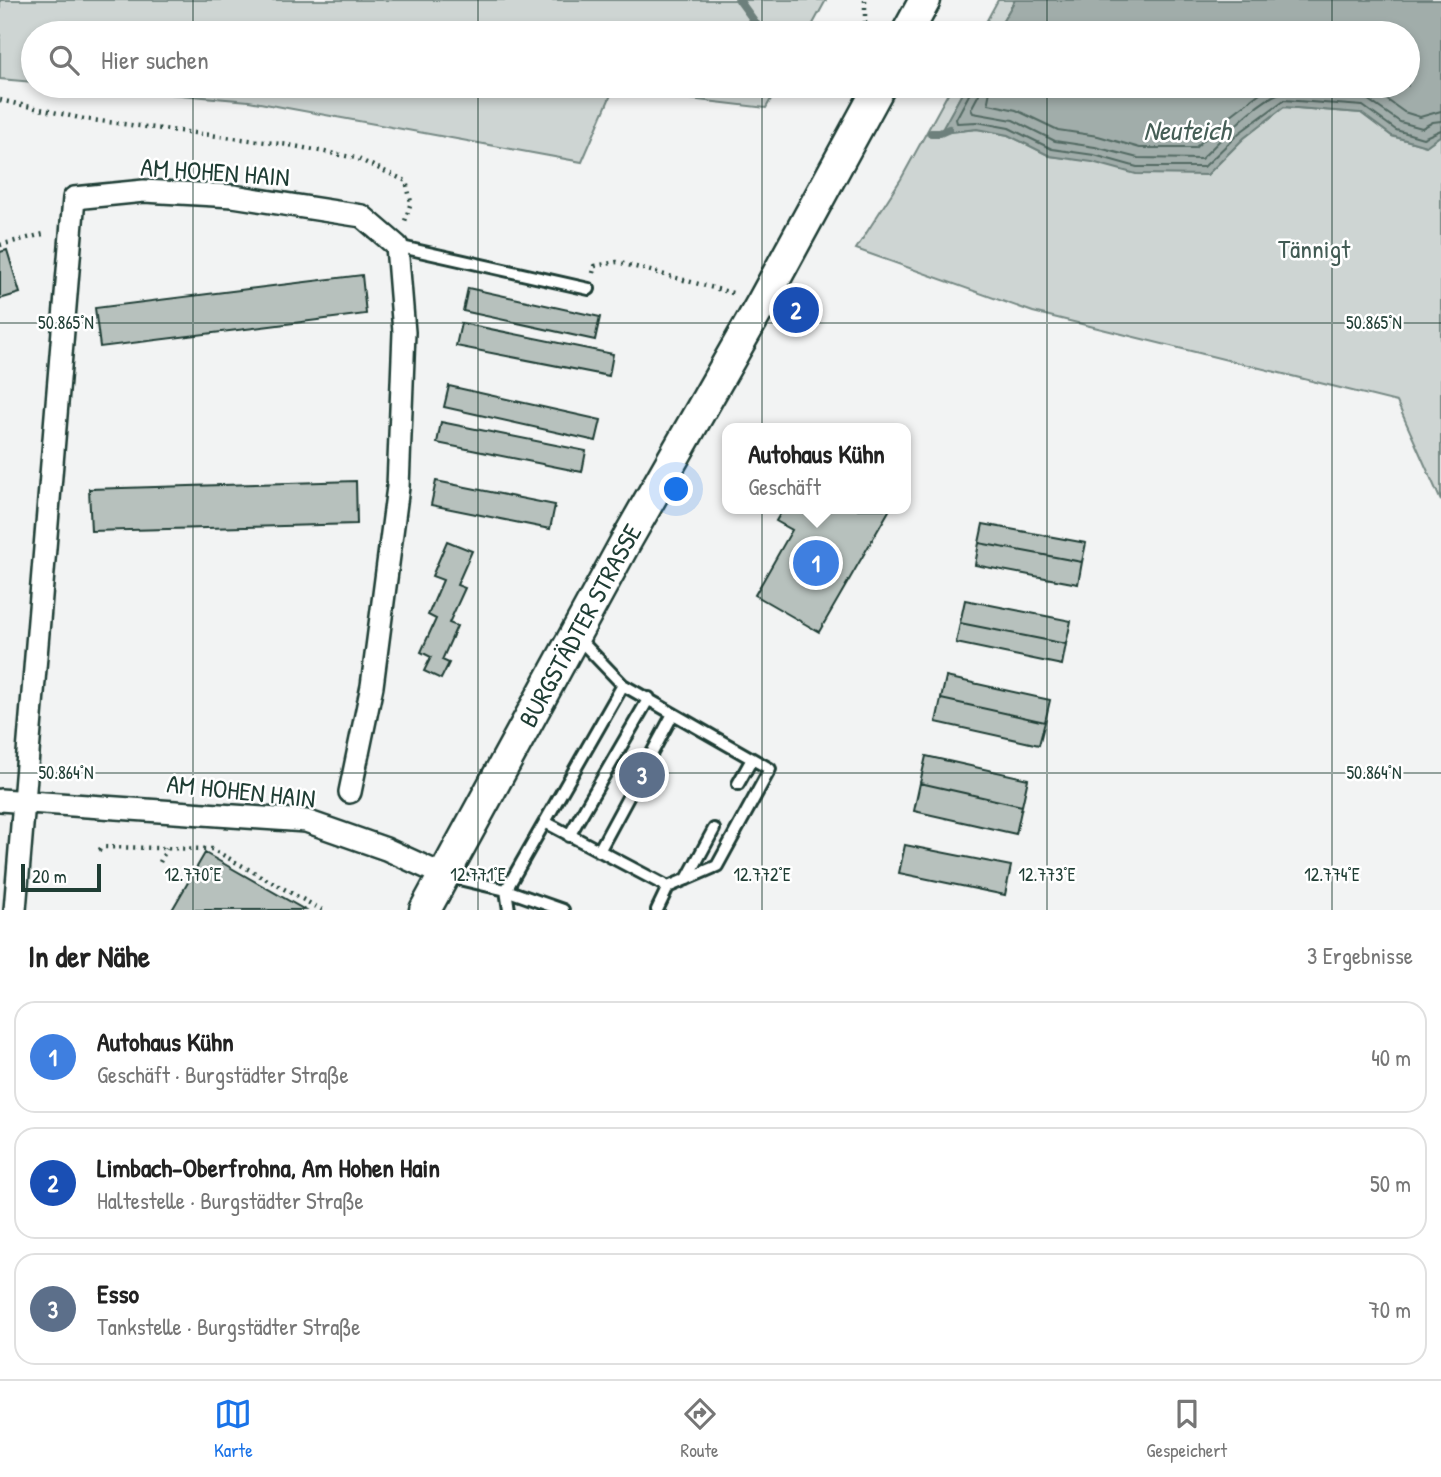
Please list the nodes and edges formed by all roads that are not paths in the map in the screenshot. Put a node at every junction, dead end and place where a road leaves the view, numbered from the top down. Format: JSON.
{"nodes":[{"id":1,"x":925,"y":0,"type":"edge"},
{"id":2,"x":914,"y":21,"type":"edge"},
{"id":3,"x":873,"y":98,"type":"edge"},
{"id":4,"x":397,"y":246,"type":"junction"},
{"id":5,"x":589,"y":289,"type":"road end"},
{"id":6,"x":574,"y":635,"type":"junction"},
{"id":7,"x":623,"y":685,"type":"junction"},
{"id":8,"x":649,"y":698,"type":"junction"},
{"id":9,"x":673,"y":713,"type":"junction"},
{"id":10,"x":752,"y":758,"type":"junction"},
{"id":11,"x":738,"y":784,"type":"dead end"},
{"id":12,"x":350,"y":792,"type":"dead end"},
{"id":13,"x":0,"y":800,"type":"edge"},
{"id":14,"x":24,"y":803,"type":"junction"},
{"id":15,"x":545,"y":822,"type":"junction"},
{"id":16,"x":714,"y":829,"type":"dead end"},
{"id":17,"x":569,"y":836,"type":"junction"},
{"id":18,"x":600,"y":851,"type":"junction"},
{"id":19,"x":443,"y":876,"type":"junction"},
{"id":20,"x":687,"y":879,"type":"junction"},
{"id":21,"x":668,"y":887,"type":"junction"},
{"id":22,"x":506,"y":890,"type":"junction"},
{"id":23,"x":15,"y":910,"type":"edge"},
{"id":24,"x":425,"y":910,"type":"edge"},
{"id":25,"x":509,"y":910,"type":"edge"},
{"id":26,"x":563,"y":910,"type":"edge"},
{"id":27,"x":657,"y":910,"type":"edge"}],
"edges":[{"from":1,"to":2,"type":"main road"},
{"from":3,"to":6,"type":"main road","name":"BURGSTÄDTER STRASSE"},
{"from":4,"to":5,"type":"lane"},
{"from":4,"to":12,"type":"street","name":"AM HOHEN HAIN"},
{"from":4,"to":14,"type":"street","name":"AM HOHEN HAIN"},
{"from":6,"to":7,"type":"lane"},
{"from":6,"to":19,"type":"main road","name":"BURGSTÄDTER STRASSE"},
{"from":7,"to":8,"type":"lane"},
{"from":7,"to":15,"type":"lane"},
{"from":8,"to":9,"type":"lane"},
{"from":8,"to":17,"type":"lane"},
{"from":9,"to":10,"type":"lane"},
{"from":9,"to":18,"type":"lane"},
{"from":10,"to":11,"type":"lane"},
{"from":10,"to":20,"type":"lane"},
{"from":13,"to":14,"type":"street","name":"AM HOHEN HAIN"},
{"from":14,"to":19,"type":"street","name":"AM HOHEN HAIN"},
{"from":14,"to":23,"type":"street","name":"AM HOHEN HAIN"},
{"from":15,"to":17,"type":"lane"},
{"from":15,"to":22,"type":"lane"},
{"from":16,"to":20,"type":"lane"},
{"from":17,"to":18,"type":"lane"},
{"from":18,"to":21,"type":"lane"},
{"from":19,"to":22,"type":"lane"},
{"from":19,"to":24,"type":"main road","name":"BURGSTÄDTER STRASSE"},
{"from":20,"to":21,"type":"lane"},
{"from":21,"to":27,"type":"lane"},
{"from":22,"to":25,"type":"lane"},
{"from":22,"to":26,"type":"lane"}]}
